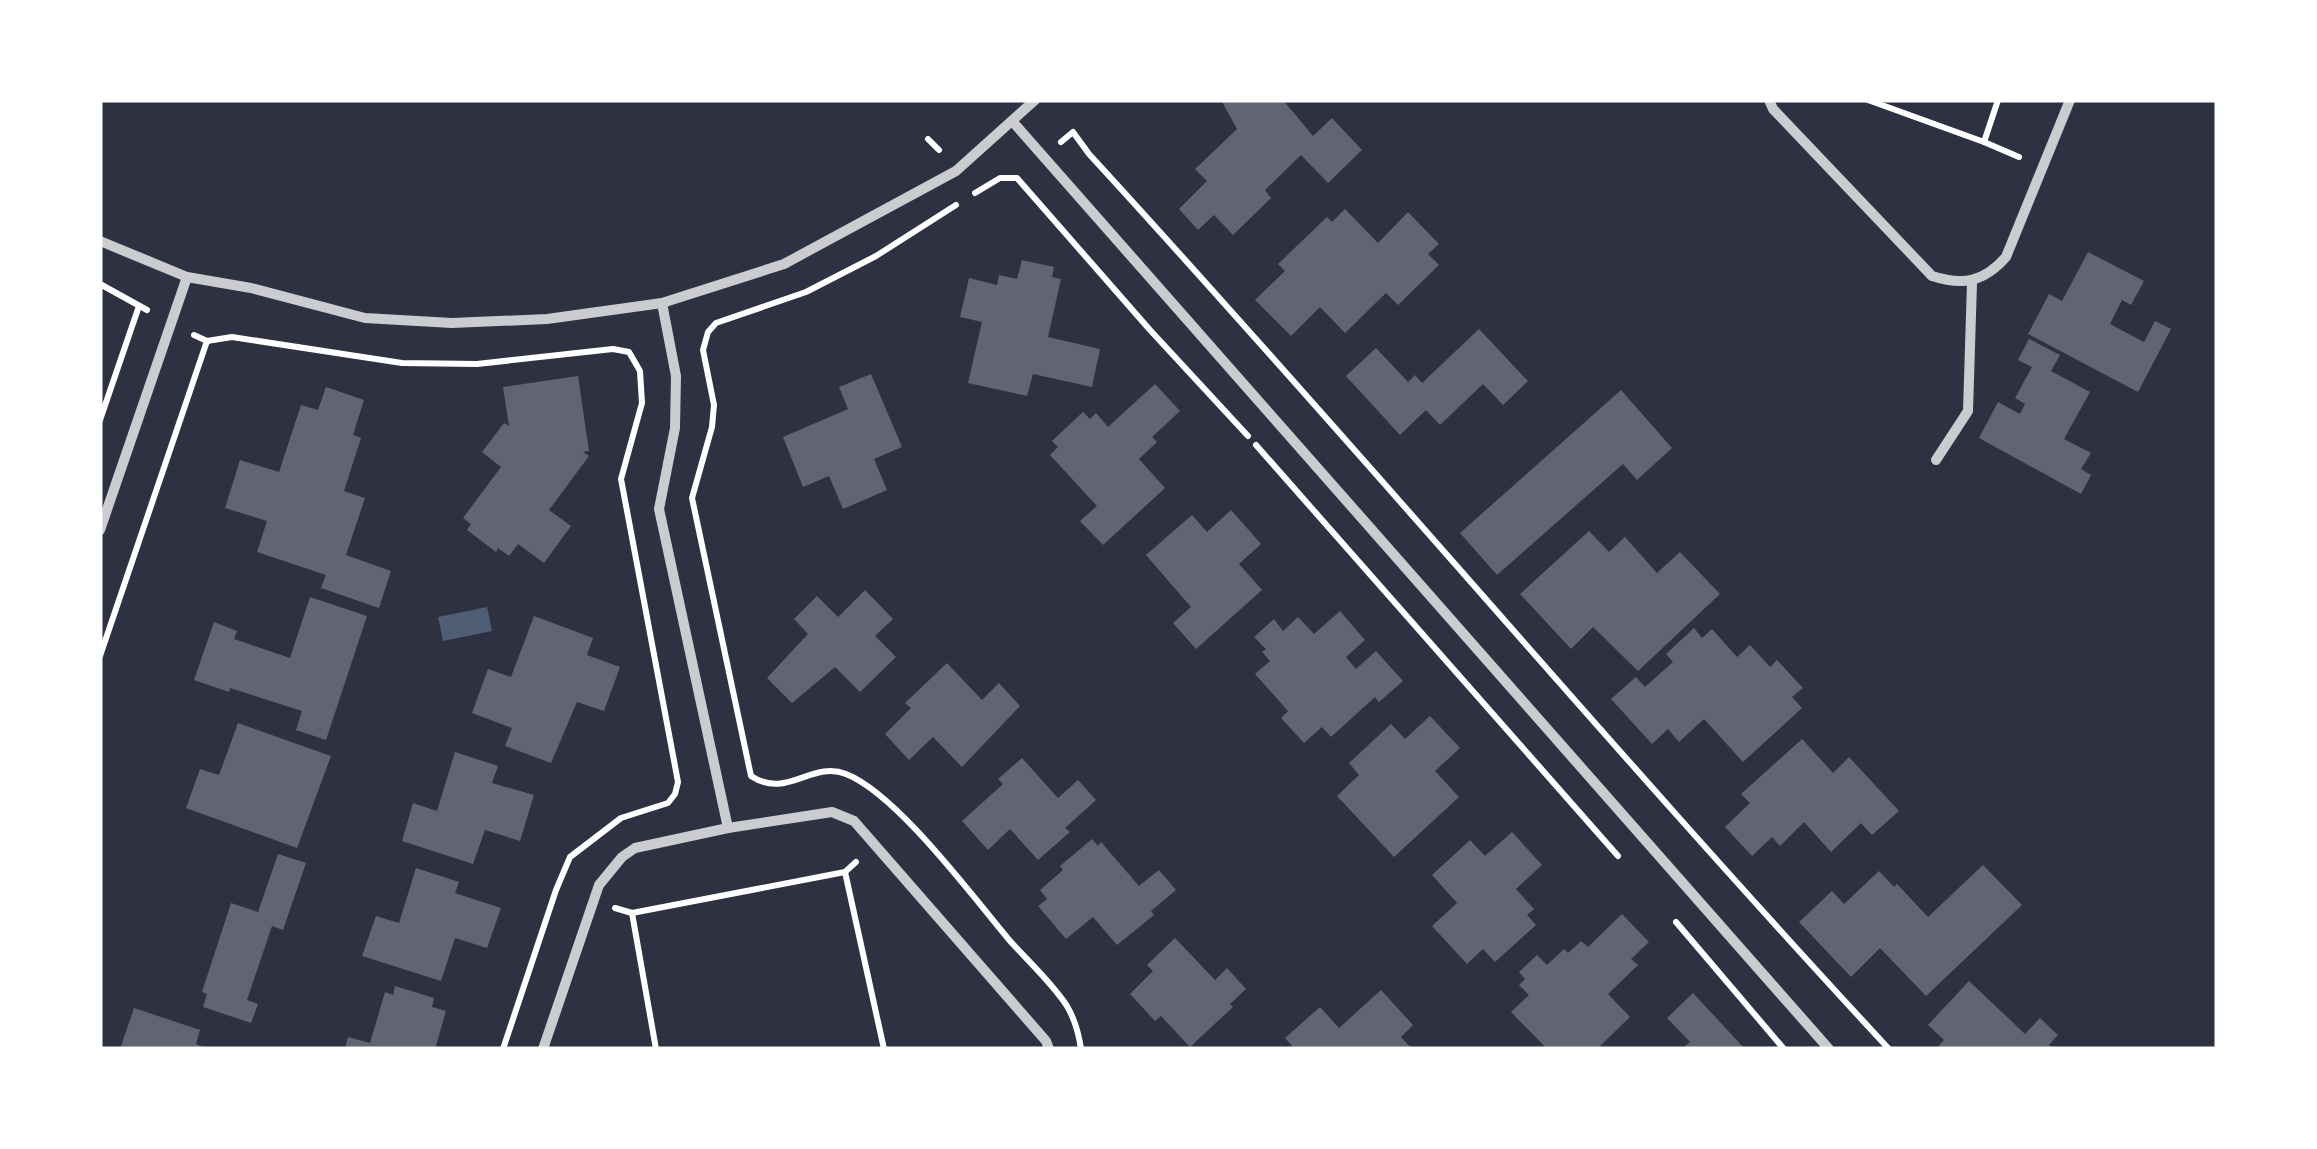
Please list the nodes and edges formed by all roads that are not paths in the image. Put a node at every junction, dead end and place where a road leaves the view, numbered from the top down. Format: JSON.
{"nodes":[{"id":1,"x":1035,"y":100,"type":"edge"},
{"id":2,"x":1769,"y":100,"type":"edge"},
{"id":3,"x":2070,"y":100,"type":"edge"},
{"id":4,"x":1012,"y":122,"type":"junction"},
{"id":5,"x":100,"y":241,"type":"edge"},
{"id":6,"x":188,"y":278,"type":"junction"},
{"id":7,"x":1972,"y":282,"type":"junction"},
{"id":8,"x":662,"y":303,"type":"junction"},
{"id":9,"x":1936,"y":460,"type":"dead end"},
{"id":10,"x":100,"y":530,"type":"edge"},
{"id":11,"x":728,"y":828,"type":"junction"},
{"id":12,"x":543,"y":1049,"type":"edge"},
{"id":13,"x":1049,"y":1049,"type":"edge"},
{"id":14,"x":1828,"y":1049,"type":"edge"}],
"edges":[{"from":1,"to":4,"type":"street"},
{"from":2,"to":7,"type":"street"},
{"from":3,"to":7,"type":"street"},
{"from":4,"to":8,"type":"street"},
{"from":4,"to":14,"type":"street"},
{"from":5,"to":6,"type":"street"},
{"from":6,"to":8,"type":"street"},
{"from":6,"to":10,"type":"street"},
{"from":7,"to":9,"type":"street"},
{"from":8,"to":11,"type":"street"},
{"from":11,"to":12,"type":"street"},
{"from":11,"to":13,"type":"street"}]}
